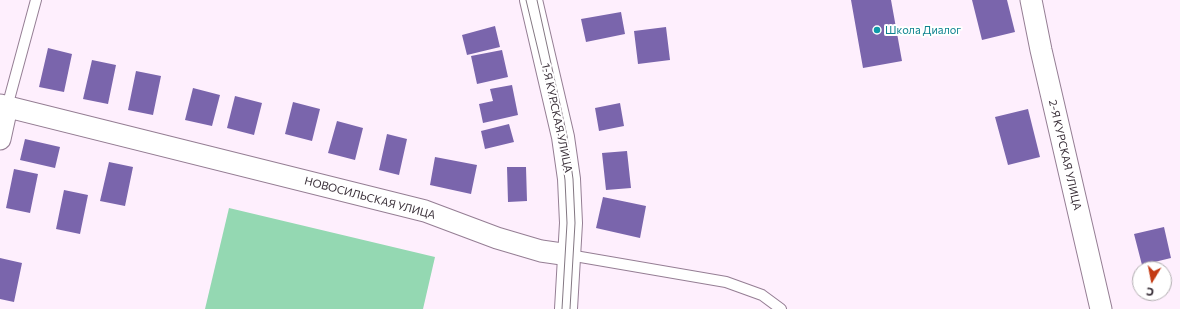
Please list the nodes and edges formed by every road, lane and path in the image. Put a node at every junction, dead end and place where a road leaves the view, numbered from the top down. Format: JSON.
{"nodes":[{"id":1,"x":36,"y":0,"type":"edge"},
{"id":2,"x":531,"y":0,"type":"edge"},
{"id":3,"x":1031,"y":0,"type":"edge"},
{"id":4,"x":4,"y":106,"type":"edge"},
{"id":5,"x":0,"y":139,"type":"edge"},
{"id":6,"x":570,"y":255,"type":"junction"},
{"id":7,"x":566,"y":309,"type":"edge"},
{"id":8,"x":781,"y":309,"type":"edge"},
{"id":9,"x":1101,"y":309,"type":"edge"}],
"edges":[{"from":1,"to":4,"type":"lane"},
{"from":2,"to":6,"type":"main road","name":"1-Я КУРСКАЯ УЛИЦА"},
{"from":3,"to":9,"type":"street","name":"2-Я КУРСКАЯ УЛИЦА"},
{"from":4,"to":5,"type":"street"},
{"from":4,"to":6,"type":"street","name":"НОВОСИЛЬСКАЯ УЛИЦА"},
{"from":6,"to":7,"type":"main road","name":"1-Я КУРСКАЯ УЛИЦА"},
{"from":6,"to":8,"type":"lane","name":"НОВОСИЛЬСКАЯ УЛИЦА"}]}
